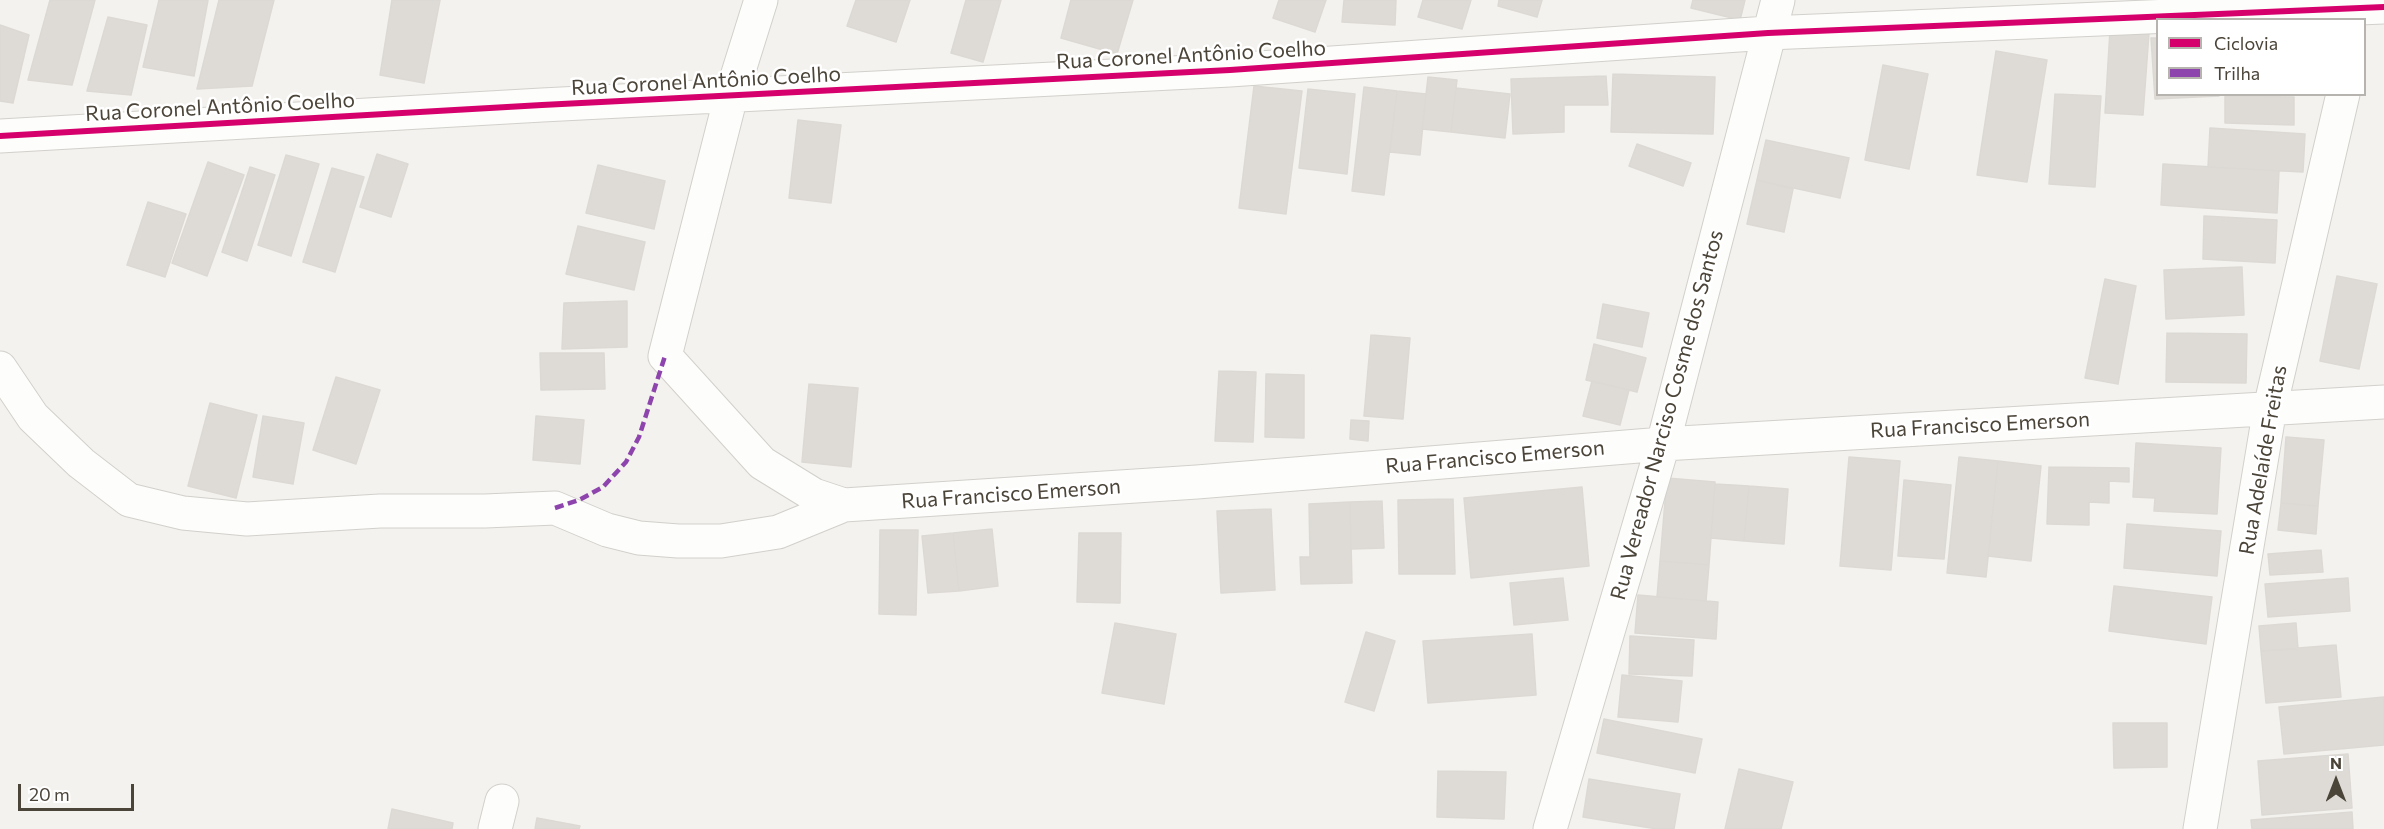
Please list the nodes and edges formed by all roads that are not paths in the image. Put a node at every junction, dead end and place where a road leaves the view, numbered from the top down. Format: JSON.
{"nodes":[{"id":1,"x":761,"y":0,"type":"edge"},
{"id":2,"x":1778,"y":0,"type":"edge"},
{"id":3,"x":2369,"y":9,"type":"edge"},
{"id":4,"x":1768,"y":33,"type":"junction"},
{"id":5,"x":730,"y":96,"type":"junction"},
{"id":6,"x":2343,"y":96,"type":"edge"},
{"id":7,"x":0,"y":136,"type":"edge"},
{"id":8,"x":0,"y":368,"type":"edge"},
{"id":9,"x":2384,"y":402,"type":"edge"},
{"id":10,"x":2270,"y":408,"type":"junction"},
{"id":11,"x":1663,"y":444,"type":"junction"},
{"id":12,"x":844,"y":505,"type":"junction"},
{"id":13,"x":1550,"y":829,"type":"edge"},
{"id":14,"x":2200,"y":829,"type":"edge"}],
"edges":[{"from":1,"to":5,"type":"street"},
{"from":2,"to":4,"type":"street","name":"Rua Vereador Narciso Cosme dos Santos"},
{"from":3,"to":4,"type":"street","name":"Rua Coronel Antônio Coelho"},
{"from":4,"to":5,"type":"street","name":"Rua Coronel Antônio Coelho"},
{"from":4,"to":11,"type":"street","name":"Rua Vereador Narciso Cosme dos Santos"},
{"from":5,"to":7,"type":"street","name":"Rua Coronel Antônio Coelho"},
{"from":5,"to":12,"type":"street","name":"Rua Francisco Emerson"},
{"from":6,"to":10,"type":"street","name":"Rua Adelaíde Freitas"},
{"from":8,"to":12,"type":"street"},
{"from":9,"to":10,"type":"street","name":"Rua Francisco Emerson"},
{"from":10,"to":11,"type":"street","name":"Rua Francisco Emerson"},
{"from":10,"to":14,"type":"street","name":"Rua Adelaíde Freitas"},
{"from":11,"to":12,"type":"street","name":"Rua Francisco Emerson"},
{"from":11,"to":13,"type":"street","name":"Rua Vereador Narciso Cosme dos Santos"}]}
